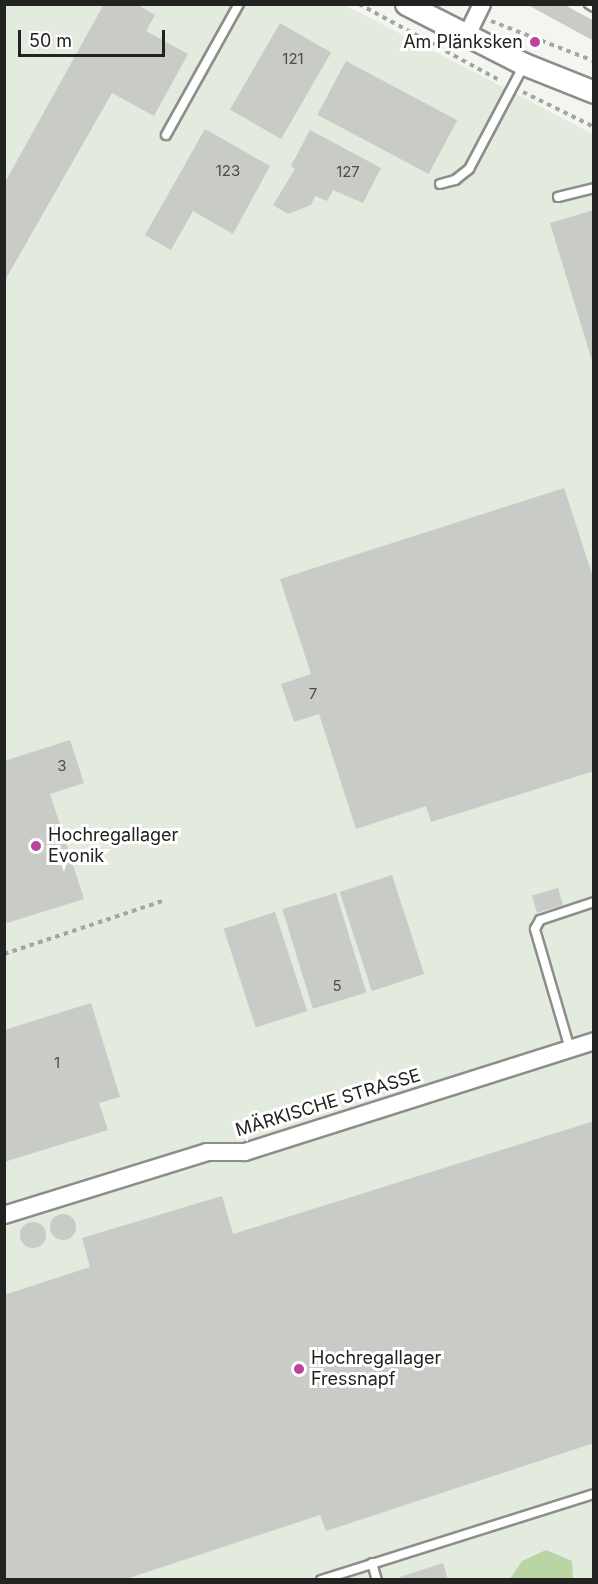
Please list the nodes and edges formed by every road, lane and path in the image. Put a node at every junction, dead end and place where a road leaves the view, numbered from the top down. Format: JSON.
{"nodes":[{"id":1,"x":239,"y":4,"type":"edge"},
{"id":2,"x":358,"y":4,"type":"edge"},
{"id":3,"x":406,"y":4,"type":"edge"},
{"id":4,"x":589,"y":4,"type":"edge"},
{"id":5,"x":594,"y":7,"type":"edge"},
{"id":6,"x":479,"y":10,"type":"edge"},
{"id":7,"x":466,"y":37,"type":"junction"},
{"id":8,"x":594,"y":61,"type":"edge"},
{"id":9,"x":524,"y":64,"type":"junction"},
{"id":10,"x":512,"y":87,"type":"junction"},
{"id":11,"x":594,"y":92,"type":"edge"},
{"id":12,"x":594,"y":127,"type":"edge"},
{"id":13,"x":166,"y":135,"type":"dead end"},
{"id":14,"x":440,"y":184,"type":"dead end"},
{"id":15,"x":594,"y":188,"type":"edge"},
{"id":16,"x":558,"y":197,"type":"dead end"},
{"id":17,"x":165,"y":900,"type":"dead end"},
{"id":18,"x":594,"y":902,"type":"edge"},
{"id":19,"x":4,"y":954,"type":"edge"},
{"id":20,"x":594,"y":1041,"type":"edge"},
{"id":21,"x":570,"y":1048,"type":"junction"},
{"id":22,"x":4,"y":1215,"type":"edge"},
{"id":23,"x":594,"y":1494,"type":"edge"},
{"id":24,"x":372,"y":1563,"type":"junction"},
{"id":25,"x":321,"y":1580,"type":"edge"},
{"id":26,"x":377,"y":1580,"type":"edge"}],
"edges":[{"from":1,"to":13,"type":"lane"},
{"from":2,"to":10,"type":"path"},
{"from":3,"to":7,"type":"street"},
{"from":4,"to":5,"type":"lane"},
{"from":6,"to":7,"type":"street"},
{"from":6,"to":8,"type":"path"},
{"from":7,"to":9,"type":"street"},
{"from":9,"to":10,"type":"lane"},
{"from":9,"to":11,"type":"street"},
{"from":10,"to":12,"type":"path"},
{"from":10,"to":14,"type":"lane"},
{"from":15,"to":16,"type":"lane"},
{"from":17,"to":19,"type":"path"},
{"from":18,"to":21,"type":"lane"},
{"from":20,"to":21,"type":"street","name":"MÄRKISCHE STRASSE"},
{"from":21,"to":22,"type":"street","name":"MÄRKISCHE STRASSE"},
{"from":23,"to":24,"type":"lane"},
{"from":24,"to":25,"type":"lane"},
{"from":24,"to":26,"type":"lane"}]}
